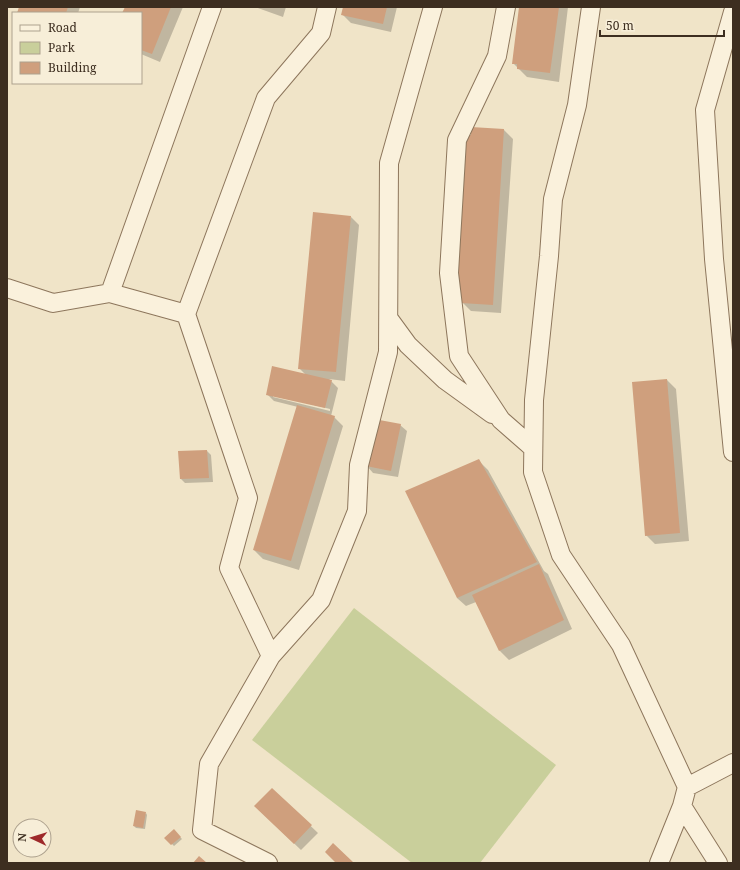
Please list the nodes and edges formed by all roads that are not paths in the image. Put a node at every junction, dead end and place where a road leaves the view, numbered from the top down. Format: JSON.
{"nodes":[{"id":1,"x":212,"y":7,"type":"edge"},
{"id":2,"x":327,"y":7,"type":"edge"},
{"id":3,"x":433,"y":7,"type":"edge"},
{"id":4,"x":506,"y":7,"type":"edge"},
{"id":5,"x":591,"y":7,"type":"edge"},
{"id":6,"x":733,"y":12,"type":"edge"},
{"id":7,"x":7,"y":288,"type":"edge"},
{"id":8,"x":110,"y":293,"type":"junction"},
{"id":9,"x":186,"y":314,"type":"junction"},
{"id":10,"x":388,"y":319,"type":"junction"},
{"id":11,"x":501,"y":420,"type":"junction"},
{"id":12,"x":533,"y":448,"type":"junction"},
{"id":13,"x":733,"y":452,"type":"edge"},
{"id":14,"x":270,"y":656,"type":"junction"},
{"id":15,"x":733,"y":763,"type":"edge"},
{"id":16,"x":688,"y":787,"type":"junction"},
{"id":17,"x":682,"y":806,"type":"junction"},
{"id":18,"x":268,"y":863,"type":"edge"},
{"id":19,"x":659,"y":863,"type":"edge"},
{"id":20,"x":718,"y":863,"type":"edge"}],
"edges":[{"from":1,"to":8,"type":"street"},
{"from":2,"to":9,"type":"street"},
{"from":3,"to":10,"type":"street"},
{"from":4,"to":11,"type":"street"},
{"from":5,"to":12,"type":"street"},
{"from":6,"to":13,"type":"street"},
{"from":7,"to":8,"type":"street"},
{"from":8,"to":9,"type":"street"},
{"from":9,"to":14,"type":"street"},
{"from":10,"to":11,"type":"street"},
{"from":10,"to":14,"type":"street"},
{"from":11,"to":12,"type":"street"},
{"from":12,"to":16,"type":"street"},
{"from":14,"to":18,"type":"street"},
{"from":15,"to":16,"type":"street"},
{"from":16,"to":17,"type":"street"},
{"from":17,"to":19,"type":"street"},
{"from":17,"to":20,"type":"street"}]}
